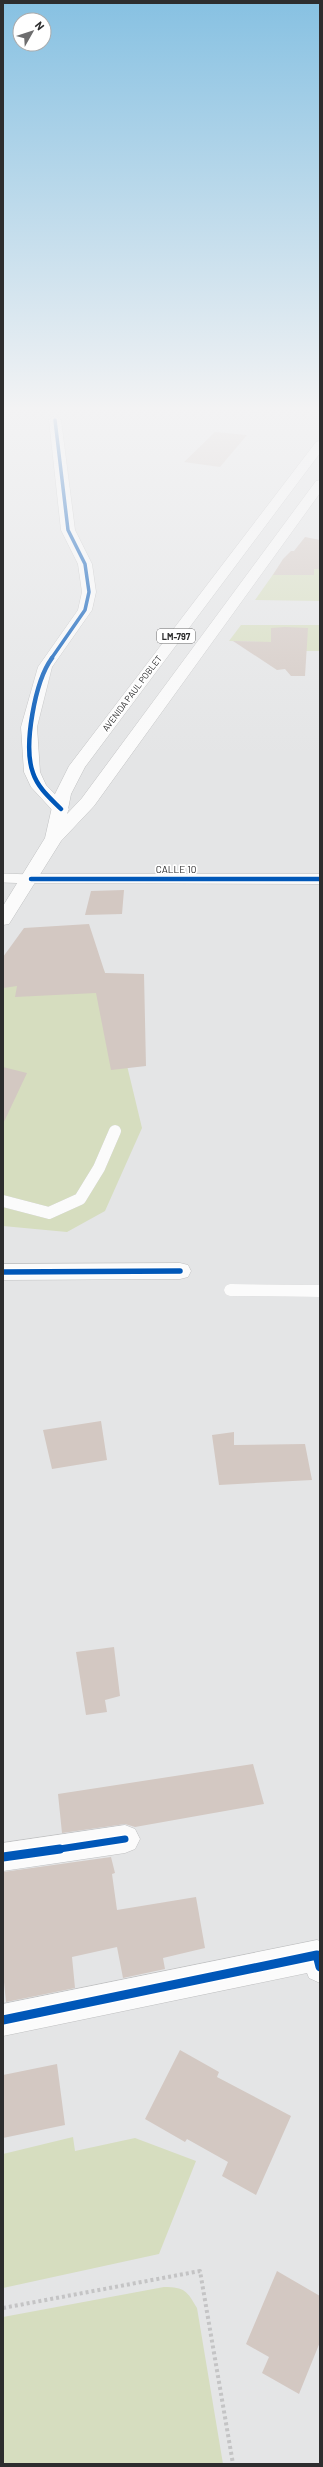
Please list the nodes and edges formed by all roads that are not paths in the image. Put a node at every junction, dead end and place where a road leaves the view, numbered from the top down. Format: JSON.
{"nodes":[{"id":1,"x":68,"y":527,"type":"edge"},
{"id":2,"x":258,"y":527,"type":"edge"},
{"id":3,"x":289,"y":527,"type":"edge"},
{"id":4,"x":61,"y":809,"type":"junction"},
{"id":5,"x":54,"y":838,"type":"junction"},
{"id":6,"x":3,"y":878,"type":"edge"},
{"id":7,"x":31,"y":878,"type":"junction"},
{"id":8,"x":320,"y":879,"type":"edge"},
{"id":9,"x":3,"y":920,"type":"edge"},
{"id":10,"x":116,"y":1131,"type":"dead end"},
{"id":11,"x":3,"y":1201,"type":"edge"},
{"id":12,"x":180,"y":1271,"type":"dead end"},
{"id":13,"x":3,"y":1272,"type":"edge"},
{"id":14,"x":230,"y":1290,"type":"dead end"},
{"id":15,"x":320,"y":1291,"type":"edge"},
{"id":16,"x":125,"y":1839,"type":"dead end"},
{"id":17,"x":3,"y":1857,"type":"edge"},
{"id":18,"x":320,"y":1967,"type":"edge"},
{"id":19,"x":3,"y":2020,"type":"edge"}],
"edges":[{"from":1,"to":4,"type":"main road"},
{"from":2,"to":4,"type":"main road","name":"AVENIDA PAUL POBLET","number":"LM-797"},
{"from":3,"to":5,"type":"main road","name":"AVENIDA PAUL POBLET","number":"LM-797"},
{"from":4,"to":5,"type":"main road","name":"AVENIDA PAUL POBLET","number":"LM-797"},
{"from":5,"to":7,"type":"main road","name":"AVENIDA PAUL POBLET","number":"LM-797"},
{"from":6,"to":7,"type":"lane"},
{"from":7,"to":8,"type":"main road","name":"CALLE 10"},
{"from":7,"to":9,"type":"main road","name":"AVENIDA PAUL POBLET","number":"LM-797"},
{"from":10,"to":11,"type":"lane"},
{"from":12,"to":13,"type":"main road"},
{"from":14,"to":15,"type":"lane"},
{"from":16,"to":17,"type":"main road"},
{"from":18,"to":19,"type":"main road"}]}
